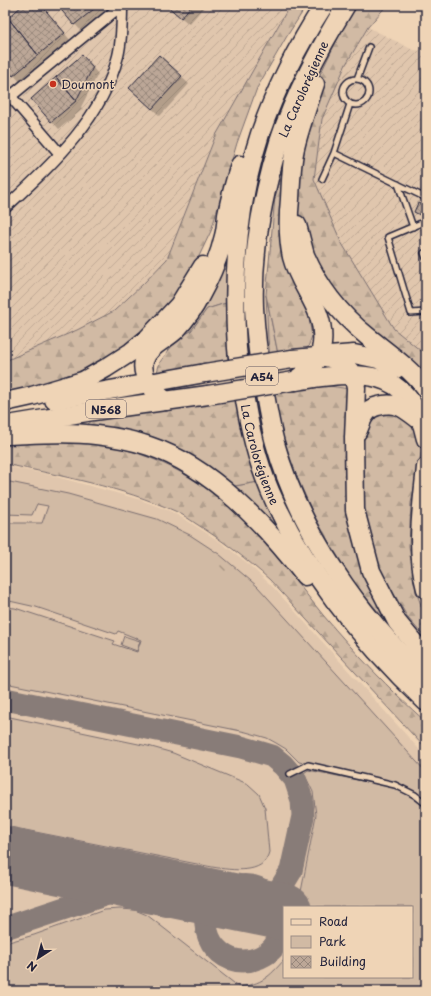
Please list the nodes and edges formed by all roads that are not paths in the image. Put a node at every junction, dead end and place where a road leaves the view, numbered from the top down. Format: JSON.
{"nodes":[{"id":1,"x":122,"y":5,"type":"edge"},
{"id":2,"x":346,"y":5,"type":"edge"},
{"id":3,"x":320,"y":11,"type":"edge"},
{"id":4,"x":326,"y":39,"type":"junction"},
{"id":5,"x":369,"y":47,"type":"dead end"},
{"id":6,"x":357,"y":79,"type":"junction"},
{"id":7,"x":8,"y":93,"type":"edge"},
{"id":8,"x":350,"y":104,"type":"junction"},
{"id":9,"x":334,"y":153,"type":"junction"},
{"id":10,"x":60,"y":154,"type":"junction"},
{"id":11,"x":322,"y":179,"type":"dead end"},
{"id":12,"x":398,"y":184,"type":"junction"},
{"id":13,"x":290,"y":192,"type":"junction"},
{"id":14,"x":426,"y":198,"type":"edge"},
{"id":15,"x":5,"y":208,"type":"edge"},
{"id":16,"x":227,"y":215,"type":"junction"},
{"id":17,"x":426,"y":221,"type":"edge"},
{"id":18,"x":412,"y":227,"type":"junction"},
{"id":19,"x":426,"y":252,"type":"edge"},
{"id":20,"x":426,"y":258,"type":"edge"},
{"id":21,"x":426,"y":312,"type":"edge"},
{"id":22,"x":322,"y":357,"type":"junction"},
{"id":23,"x":353,"y":374,"type":"junction"},
{"id":24,"x":294,"y":381,"type":"junction"},
{"id":25,"x":149,"y":384,"type":"junction"},
{"id":26,"x":426,"y":389,"type":"edge"},
{"id":27,"x":426,"y":398,"type":"edge"},
{"id":28,"x":166,"y":401,"type":"junction"},
{"id":29,"x":5,"y":402,"type":"edge"},
{"id":30,"x":5,"y":410,"type":"edge"},
{"id":31,"x":5,"y":425,"type":"edge"},
{"id":32,"x":424,"y":430,"type":"edge"},
{"id":33,"x":5,"y":435,"type":"edge"},
{"id":34,"x":354,"y":438,"type":"junction"},
{"id":35,"x":426,"y":467,"type":"edge"},
{"id":36,"x":426,"y":589,"type":"edge"},
{"id":37,"x":343,"y":612,"type":"junction"},
{"id":38,"x":426,"y":657,"type":"edge"},
{"id":39,"x":426,"y":678,"type":"edge"},
{"id":40,"x":426,"y":702,"type":"edge"},
{"id":41,"x":290,"y":774,"type":"dead end"},
{"id":42,"x":426,"y":804,"type":"edge"}],
"edges":[{"from":1,"to":7,"type":"street"},
{"from":1,"to":10,"type":"street"},
{"from":2,"to":4,"type":"highway","name":"La Carolorégienne","number":"A54"},
{"from":3,"to":16,"type":"highway"},
{"from":3,"to":37,"type":"highway","name":"La Carolorégienne","number":"A54"},
{"from":4,"to":13,"type":"highway"},
{"from":4,"to":39,"type":"highway","name":"La Carolorégienne","number":"A54"},
{"from":5,"to":6,"type":"lane"},
{"from":6,"to":8,"type":"lane"},
{"from":6,"to":8,"type":"lane"},
{"from":7,"to":10,"type":"street"},
{"from":8,"to":9,"type":"lane"},
{"from":9,"to":11,"type":"lane"},
{"from":9,"to":12,"type":"lane"},
{"from":10,"to":15,"type":"street"},
{"from":12,"to":14,"type":"lane"},
{"from":12,"to":18,"type":"lane"},
{"from":13,"to":22,"type":"highway"},
{"from":13,"to":26,"type":"highway"},
{"from":16,"to":25,"type":"highway"},
{"from":16,"to":29,"type":"highway"},
{"from":17,"to":18,"type":"lane"},
{"from":18,"to":21,"type":"lane"},
{"from":19,"to":20,"type":"lane"},
{"from":22,"to":23,"type":"highway"},
{"from":22,"to":24,"type":"highway"},
{"from":22,"to":25,"type":"highway","number":"N568","bridge":true},
{"from":22,"to":27,"type":"highway","number":"N568"},
{"from":23,"to":24,"type":"highway","number":"N568"},
{"from":23,"to":32,"type":"highway","number":"N568"},
{"from":23,"to":34,"type":"highway"},
{"from":24,"to":28,"type":"highway","number":"N568","bridge":true},
{"from":25,"to":28,"type":"highway"},
{"from":25,"to":30,"type":"highway","number":"N568"},
{"from":28,"to":31,"type":"highway","number":"N568"},
{"from":32,"to":34,"type":"highway"},
{"from":33,"to":37,"type":"highway"},
{"from":34,"to":38,"type":"highway"},
{"from":35,"to":36,"type":"highway"},
{"from":37,"to":40,"type":"highway","name":"La Carolorégienne","number":"A54"},
{"from":41,"to":42,"type":"lane"}]}
